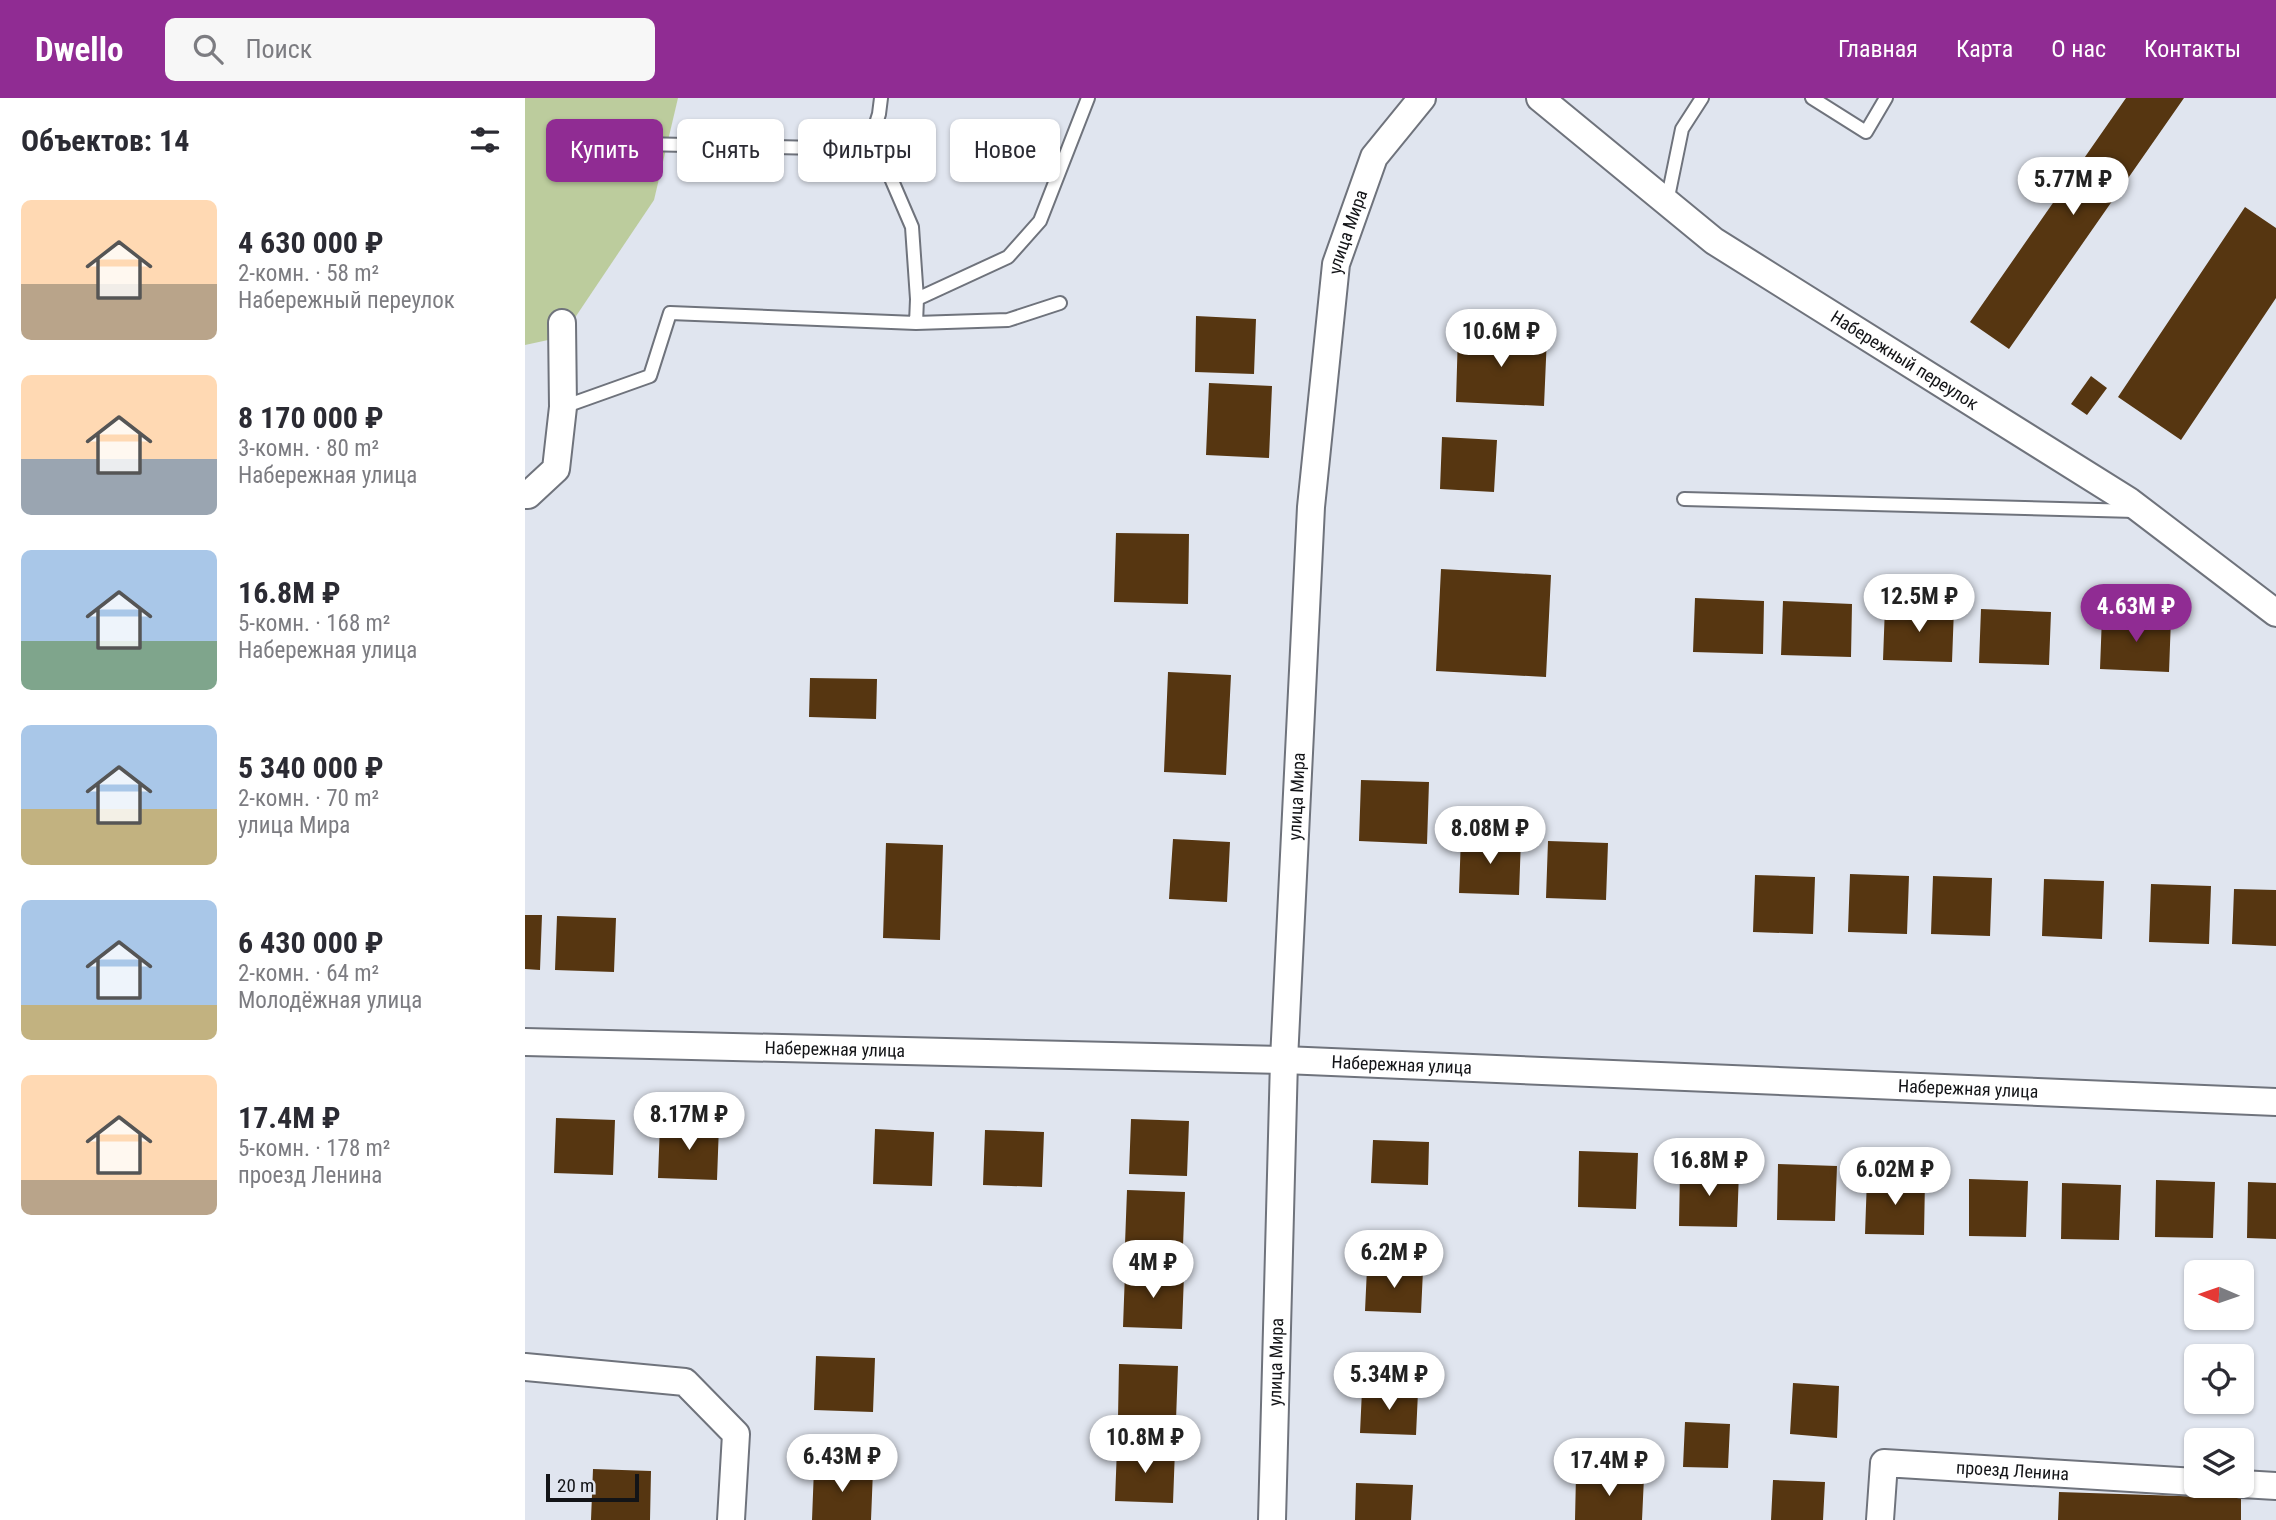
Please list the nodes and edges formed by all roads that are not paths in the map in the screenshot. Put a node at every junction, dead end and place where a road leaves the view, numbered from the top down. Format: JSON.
{"nodes":[{"id":1,"x":881,"y":98,"type":"edge"},
{"id":2,"x":1088,"y":98,"type":"edge"},
{"id":3,"x":1422,"y":98,"type":"edge"},
{"id":4,"x":1540,"y":98,"type":"edge"},
{"id":5,"x":1702,"y":98,"type":"edge"},
{"id":6,"x":1812,"y":98,"type":"edge"},
{"id":7,"x":1886,"y":98,"type":"edge"},
{"id":8,"x":877,"y":119,"type":"edge"},
{"id":9,"x":663,"y":144,"type":"edge"},
{"id":10,"x":798,"y":147,"type":"edge"},
{"id":11,"x":893,"y":182,"type":"edge"},
{"id":12,"x":1667,"y":203,"type":"junction"},
{"id":13,"x":917,"y":299,"type":"junction"},
{"id":14,"x":1060,"y":303,"type":"dead end"},
{"id":15,"x":562,"y":323,"type":"dead end"},
{"id":16,"x":916,"y":323,"type":"junction"},
{"id":17,"x":563,"y":407,"type":"junction"},
{"id":18,"x":525,"y":495,"type":"edge"},
{"id":19,"x":1684,"y":499,"type":"dead end"},
{"id":20,"x":2143,"y":511,"type":"junction"},
{"id":21,"x":2276,"y":613,"type":"edge"},
{"id":22,"x":525,"y":1042,"type":"edge"},
{"id":23,"x":1284,"y":1060,"type":"junction"},
{"id":24,"x":2276,"y":1102,"type":"edge"},
{"id":25,"x":525,"y":1367,"type":"edge"},
{"id":26,"x":2184,"y":1481,"type":"edge"},
{"id":27,"x":2254,"y":1485,"type":"edge"},
{"id":28,"x":2276,"y":1486,"type":"edge"},
{"id":29,"x":731,"y":1520,"type":"edge"},
{"id":30,"x":1272,"y":1520,"type":"edge"},
{"id":31,"x":1880,"y":1520,"type":"edge"}],
"edges":[{"from":1,"to":8,"type":"lane"},
{"from":2,"to":13,"type":"lane"},
{"from":3,"to":23,"type":"street","name":"улица Мира"},
{"from":4,"to":12,"type":"street","name":"Набережный переулок"},
{"from":5,"to":12,"type":"lane"},
{"from":6,"to":7,"type":"lane"},
{"from":9,"to":10,"type":"lane"},
{"from":11,"to":13,"type":"lane"},
{"from":12,"to":20,"type":"street","name":"Набережный переулок"},
{"from":13,"to":16,"type":"lane"},
{"from":14,"to":16,"type":"lane"},
{"from":15,"to":17,"type":"street"},
{"from":16,"to":17,"type":"lane"},
{"from":17,"to":18,"type":"street"},
{"from":19,"to":20,"type":"lane"},
{"from":20,"to":21,"type":"street","name":"Набережный переулок"},
{"from":22,"to":23,"type":"street","name":"Набережная улица"},
{"from":23,"to":24,"type":"street","name":"Набережная улица"},
{"from":23,"to":30,"type":"street","name":"улица Мира"},
{"from":25,"to":29,"type":"street"},
{"from":26,"to":31,"type":"street","name":"проезд Ленина"},
{"from":27,"to":28,"type":"street"}]}
